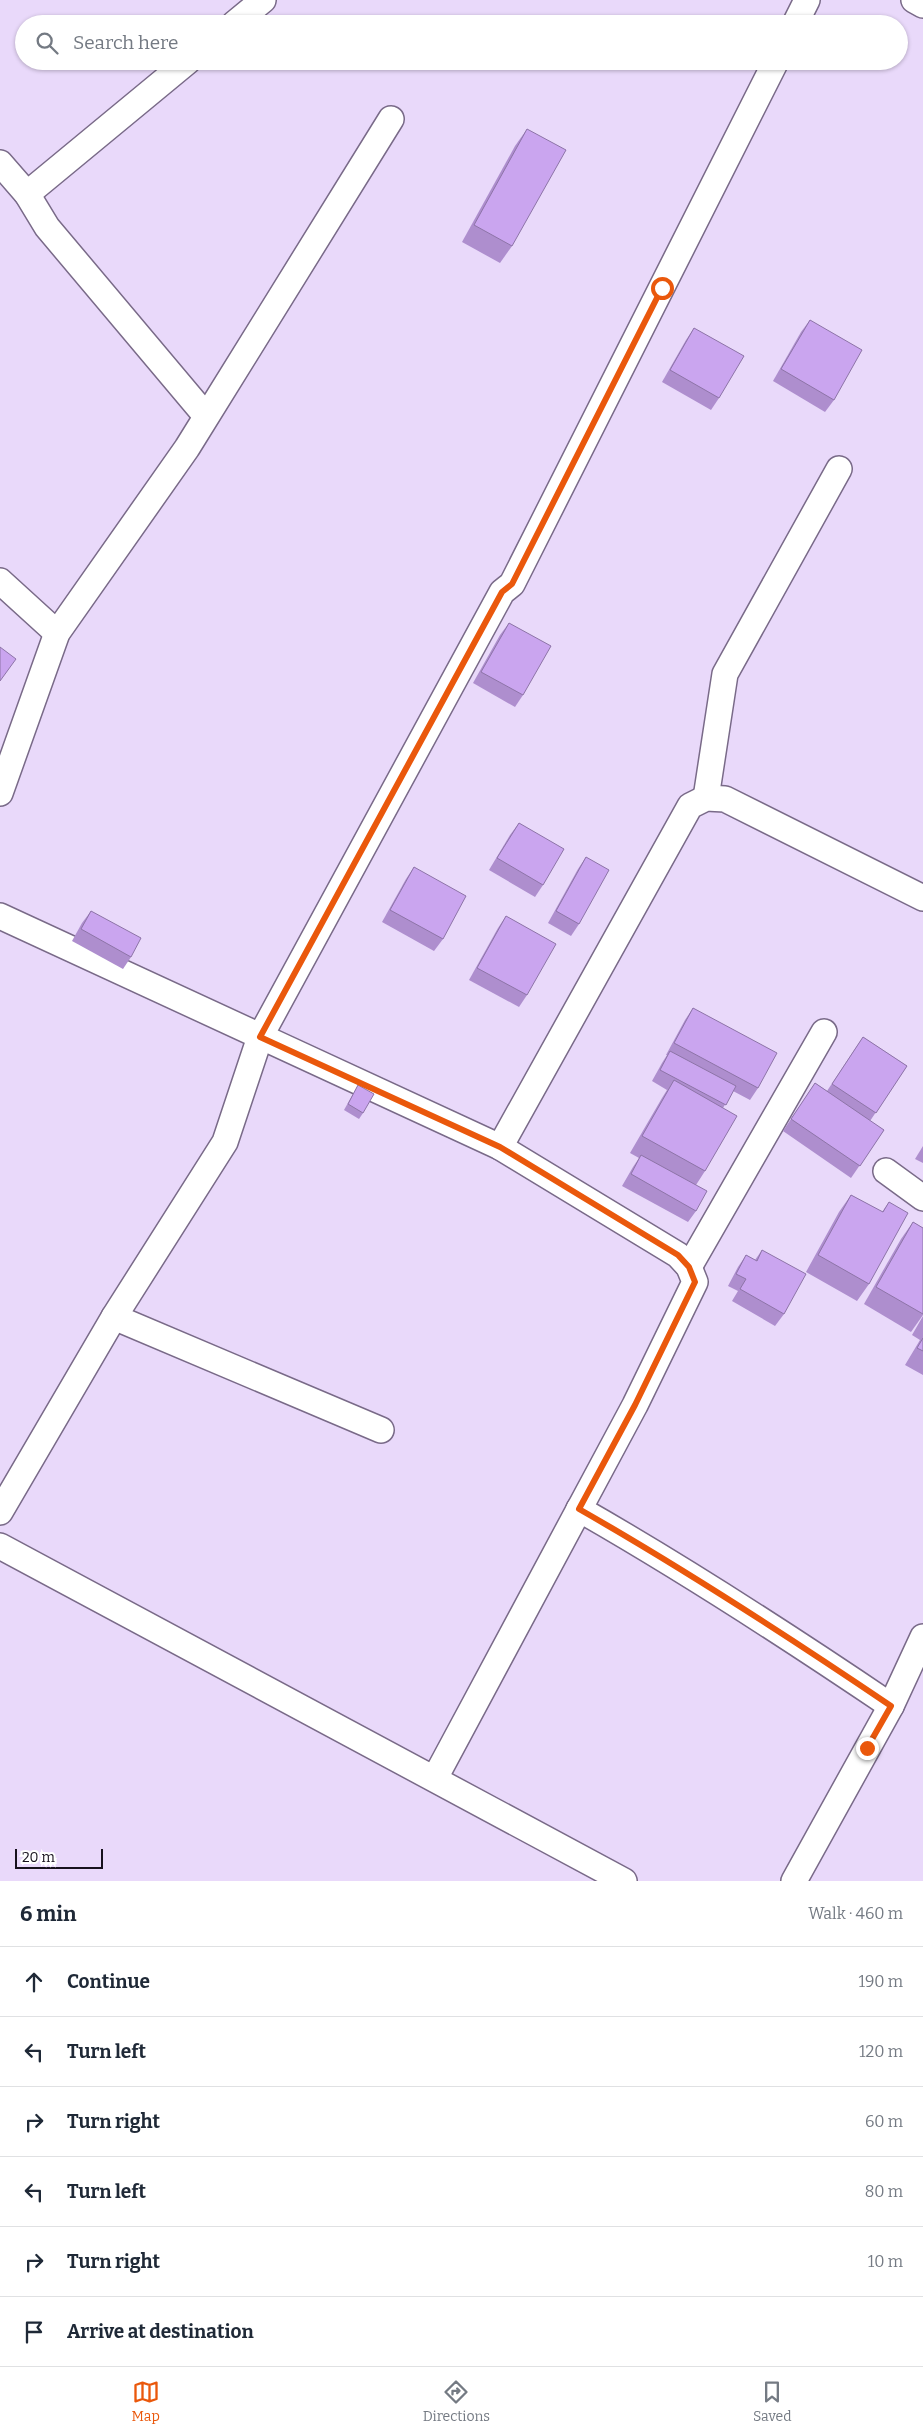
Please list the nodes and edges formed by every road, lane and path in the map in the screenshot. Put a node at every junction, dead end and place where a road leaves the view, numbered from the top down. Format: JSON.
{"nodes":[{"id":1,"x":263,"y":0,"type":"edge"},
{"id":2,"x":807,"y":0,"type":"edge"},
{"id":3,"x":914,"y":0,"type":"edge"},
{"id":4,"x":923,"y":5,"type":"edge"},
{"id":5,"x":245,"y":15,"type":"edge"},
{"id":6,"x":800,"y":15,"type":"edge"},
{"id":7,"x":177,"y":70,"type":"edge"},
{"id":8,"x":771,"y":70,"type":"edge"},
{"id":9,"x":390,"y":120,"type":"dead end"},
{"id":10,"x":0,"y":163,"type":"edge"},
{"id":11,"x":27,"y":194,"type":"junction"},
{"id":12,"x":206,"y":416,"type":"junction"},
{"id":13,"x":839,"y":469,"type":"dead end"},
{"id":14,"x":0,"y":581,"type":"edge"},
{"id":15,"x":57,"y":633,"type":"junction"},
{"id":16,"x":0,"y":793,"type":"edge"},
{"id":17,"x":706,"y":798,"type":"junction"},
{"id":18,"x":923,"y":898,"type":"edge"},
{"id":19,"x":0,"y":916,"type":"edge"},
{"id":20,"x":824,"y":1032,"type":"dead end"},
{"id":21,"x":260,"y":1037,"type":"junction"},
{"id":22,"x":500,"y":1147,"type":"junction"},
{"id":23,"x":886,"y":1171,"type":"dead end"},
{"id":24,"x":923,"y":1198,"type":"edge"},
{"id":25,"x":689,"y":1267,"type":"junction"},
{"id":26,"x":114,"y":1317,"type":"junction"},
{"id":27,"x":380,"y":1430,"type":"dead end"},
{"id":28,"x":579,"y":1509,"type":"junction"},
{"id":29,"x":0,"y":1512,"type":"edge"},
{"id":30,"x":0,"y":1546,"type":"edge"},
{"id":31,"x":923,"y":1637,"type":"edge"},
{"id":32,"x":891,"y":1706,"type":"junction"},
{"id":33,"x":435,"y":1778,"type":"junction"},
{"id":34,"x":624,"y":1881,"type":"edge"},
{"id":35,"x":794,"y":1881,"type":"edge"}],
"edges":[{"from":1,"to":5,"type":"street"},
{"from":2,"to":6,"type":"street"},
{"from":3,"to":4,"type":"street"},
{"from":7,"to":11,"type":"street"},
{"from":8,"to":21,"type":"street"},
{"from":9,"to":12,"type":"street"},
{"from":10,"to":11,"type":"street"},
{"from":11,"to":12,"type":"street"},
{"from":12,"to":15,"type":"street"},
{"from":13,"to":17,"type":"street"},
{"from":14,"to":15,"type":"street"},
{"from":15,"to":16,"type":"street"},
{"from":17,"to":18,"type":"street"},
{"from":17,"to":22,"type":"street"},
{"from":19,"to":21,"type":"street"},
{"from":20,"to":25,"type":"street"},
{"from":21,"to":22,"type":"street"},
{"from":21,"to":26,"type":"street"},
{"from":22,"to":25,"type":"street"},
{"from":23,"to":24,"type":"street"},
{"from":25,"to":28,"type":"street"},
{"from":26,"to":27,"type":"street"},
{"from":26,"to":29,"type":"street"},
{"from":28,"to":32,"type":"street"},
{"from":28,"to":33,"type":"street"},
{"from":30,"to":33,"type":"street"},
{"from":31,"to":32,"type":"street"},
{"from":32,"to":35,"type":"street"},
{"from":33,"to":34,"type":"street"}]}
